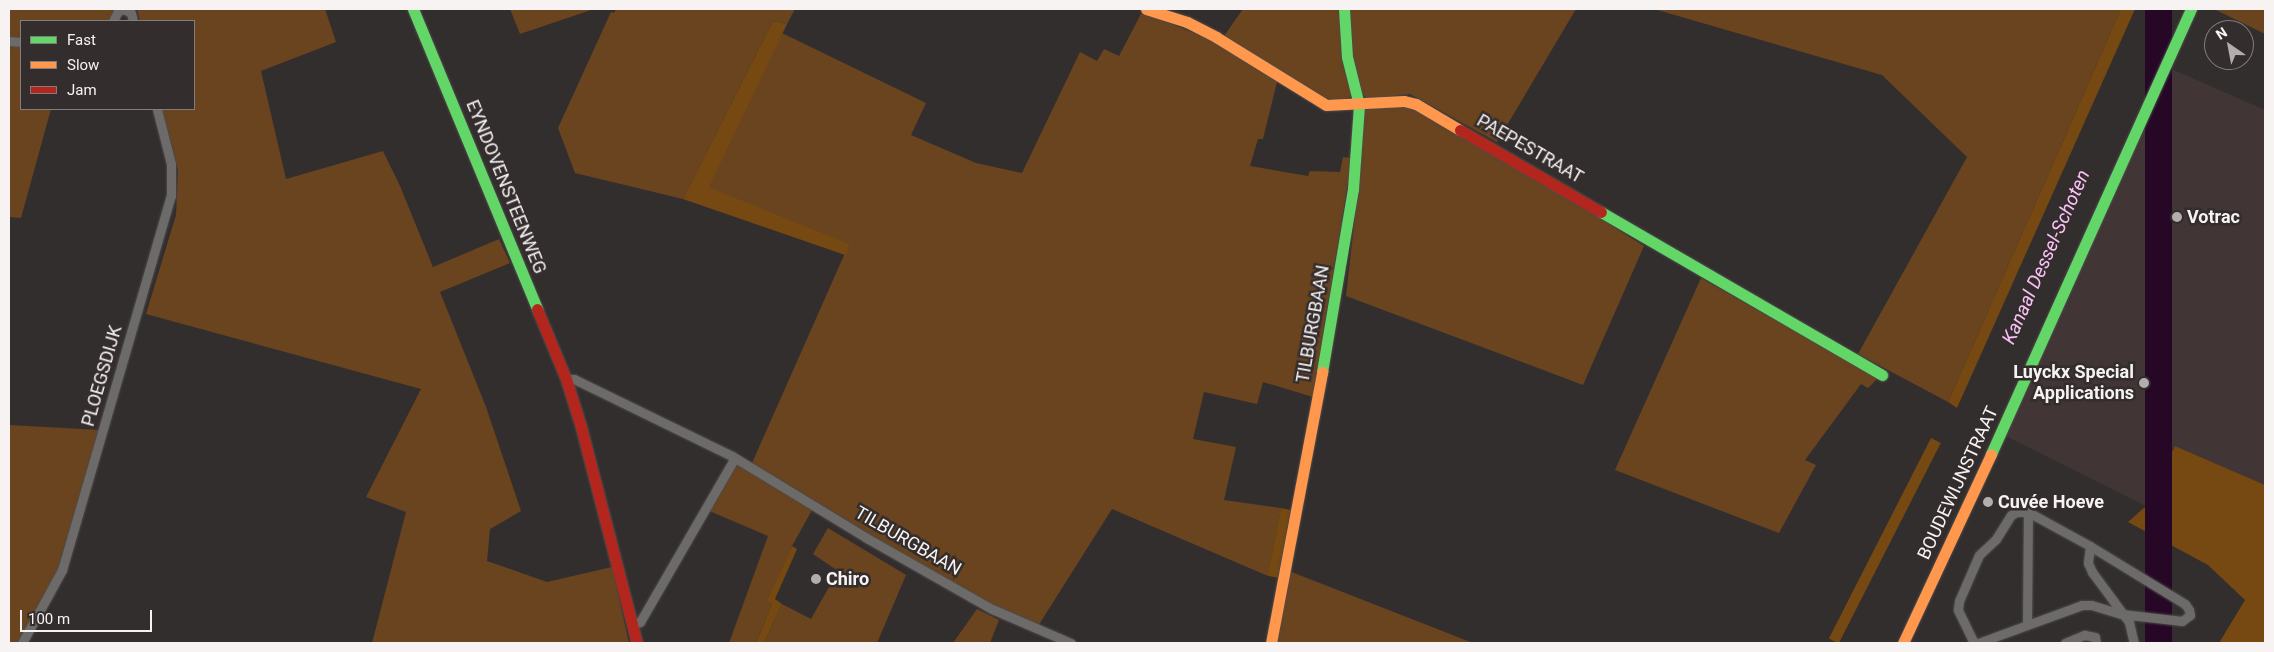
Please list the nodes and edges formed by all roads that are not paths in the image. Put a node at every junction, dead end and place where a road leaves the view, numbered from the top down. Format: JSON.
{"nodes":[{"id":1,"x":127,"y":9,"type":"edge"},
{"id":2,"x":413,"y":9,"type":"edge"},
{"id":3,"x":1146,"y":9,"type":"edge"},
{"id":4,"x":1344,"y":9,"type":"edge"},
{"id":5,"x":2191,"y":9,"type":"edge"},
{"id":6,"x":114,"y":20,"type":"edge"},
{"id":7,"x":1359,"y":105,"type":"junction"},
{"id":8,"x":157,"y":110,"type":"edge"},
{"id":9,"x":1882,"y":374,"type":"dead end"},
{"id":10,"x":566,"y":379,"type":"junction"},
{"id":11,"x":734,"y":459,"type":"junction"},
{"id":12,"x":2028,"y":512,"type":"junction"},
{"id":13,"x":2090,"y":546,"type":"junction"},
{"id":14,"x":2121,"y":614,"type":"junction"},
{"id":15,"x":632,"y":624,"type":"junction"},
{"id":16,"x":2027,"y":624,"type":"junction"},
{"id":17,"x":22,"y":643,"type":"edge"},
{"id":18,"x":637,"y":643,"type":"edge"},
{"id":19,"x":1071,"y":643,"type":"edge"},
{"id":20,"x":1271,"y":643,"type":"edge"},
{"id":21,"x":1903,"y":643,"type":"edge"},
{"id":22,"x":1976,"y":643,"type":"edge"},
{"id":23,"x":2065,"y":643,"type":"edge"},
{"id":24,"x":2096,"y":643,"type":"edge"},
{"id":25,"x":2134,"y":643,"type":"edge"}],
"edges":[{"from":1,"to":6,"type":"street"},
{"from":2,"to":10,"type":"street","name":"EYNDOVENSTEENWEG"},
{"from":3,"to":7,"type":"street","name":"PAEPESTRAAT"},
{"from":4,"to":7,"type":"street","name":"TILBURGBAAN"},
{"from":5,"to":21,"type":"street","name":"BOUDEWIJNSTRAAT"},
{"from":7,"to":9,"type":"street","name":"PAEPESTRAAT"},
{"from":7,"to":20,"type":"street","name":"TILBURGBAAN"},
{"from":8,"to":17,"type":"street","name":"PLOEGSDIJK"},
{"from":10,"to":11,"type":"street"},
{"from":10,"to":15,"type":"street","name":"EYNDOVENSTEENWEG"},
{"from":11,"to":15,"type":"street"},
{"from":11,"to":19,"type":"street","name":"TILBURGBAAN"},
{"from":12,"to":13,"type":"street"},
{"from":12,"to":16,"type":"street"},
{"from":12,"to":22,"type":"street"},
{"from":13,"to":14,"type":"street"},
{"from":13,"to":14,"type":"street"},
{"from":14,"to":16,"type":"street"},
{"from":14,"to":25,"type":"street"},
{"from":15,"to":18,"type":"street","name":"EYNDOVENSTEENWEG"},
{"from":16,"to":22,"type":"street"},
{"from":23,"to":24,"type":"street"}]}
